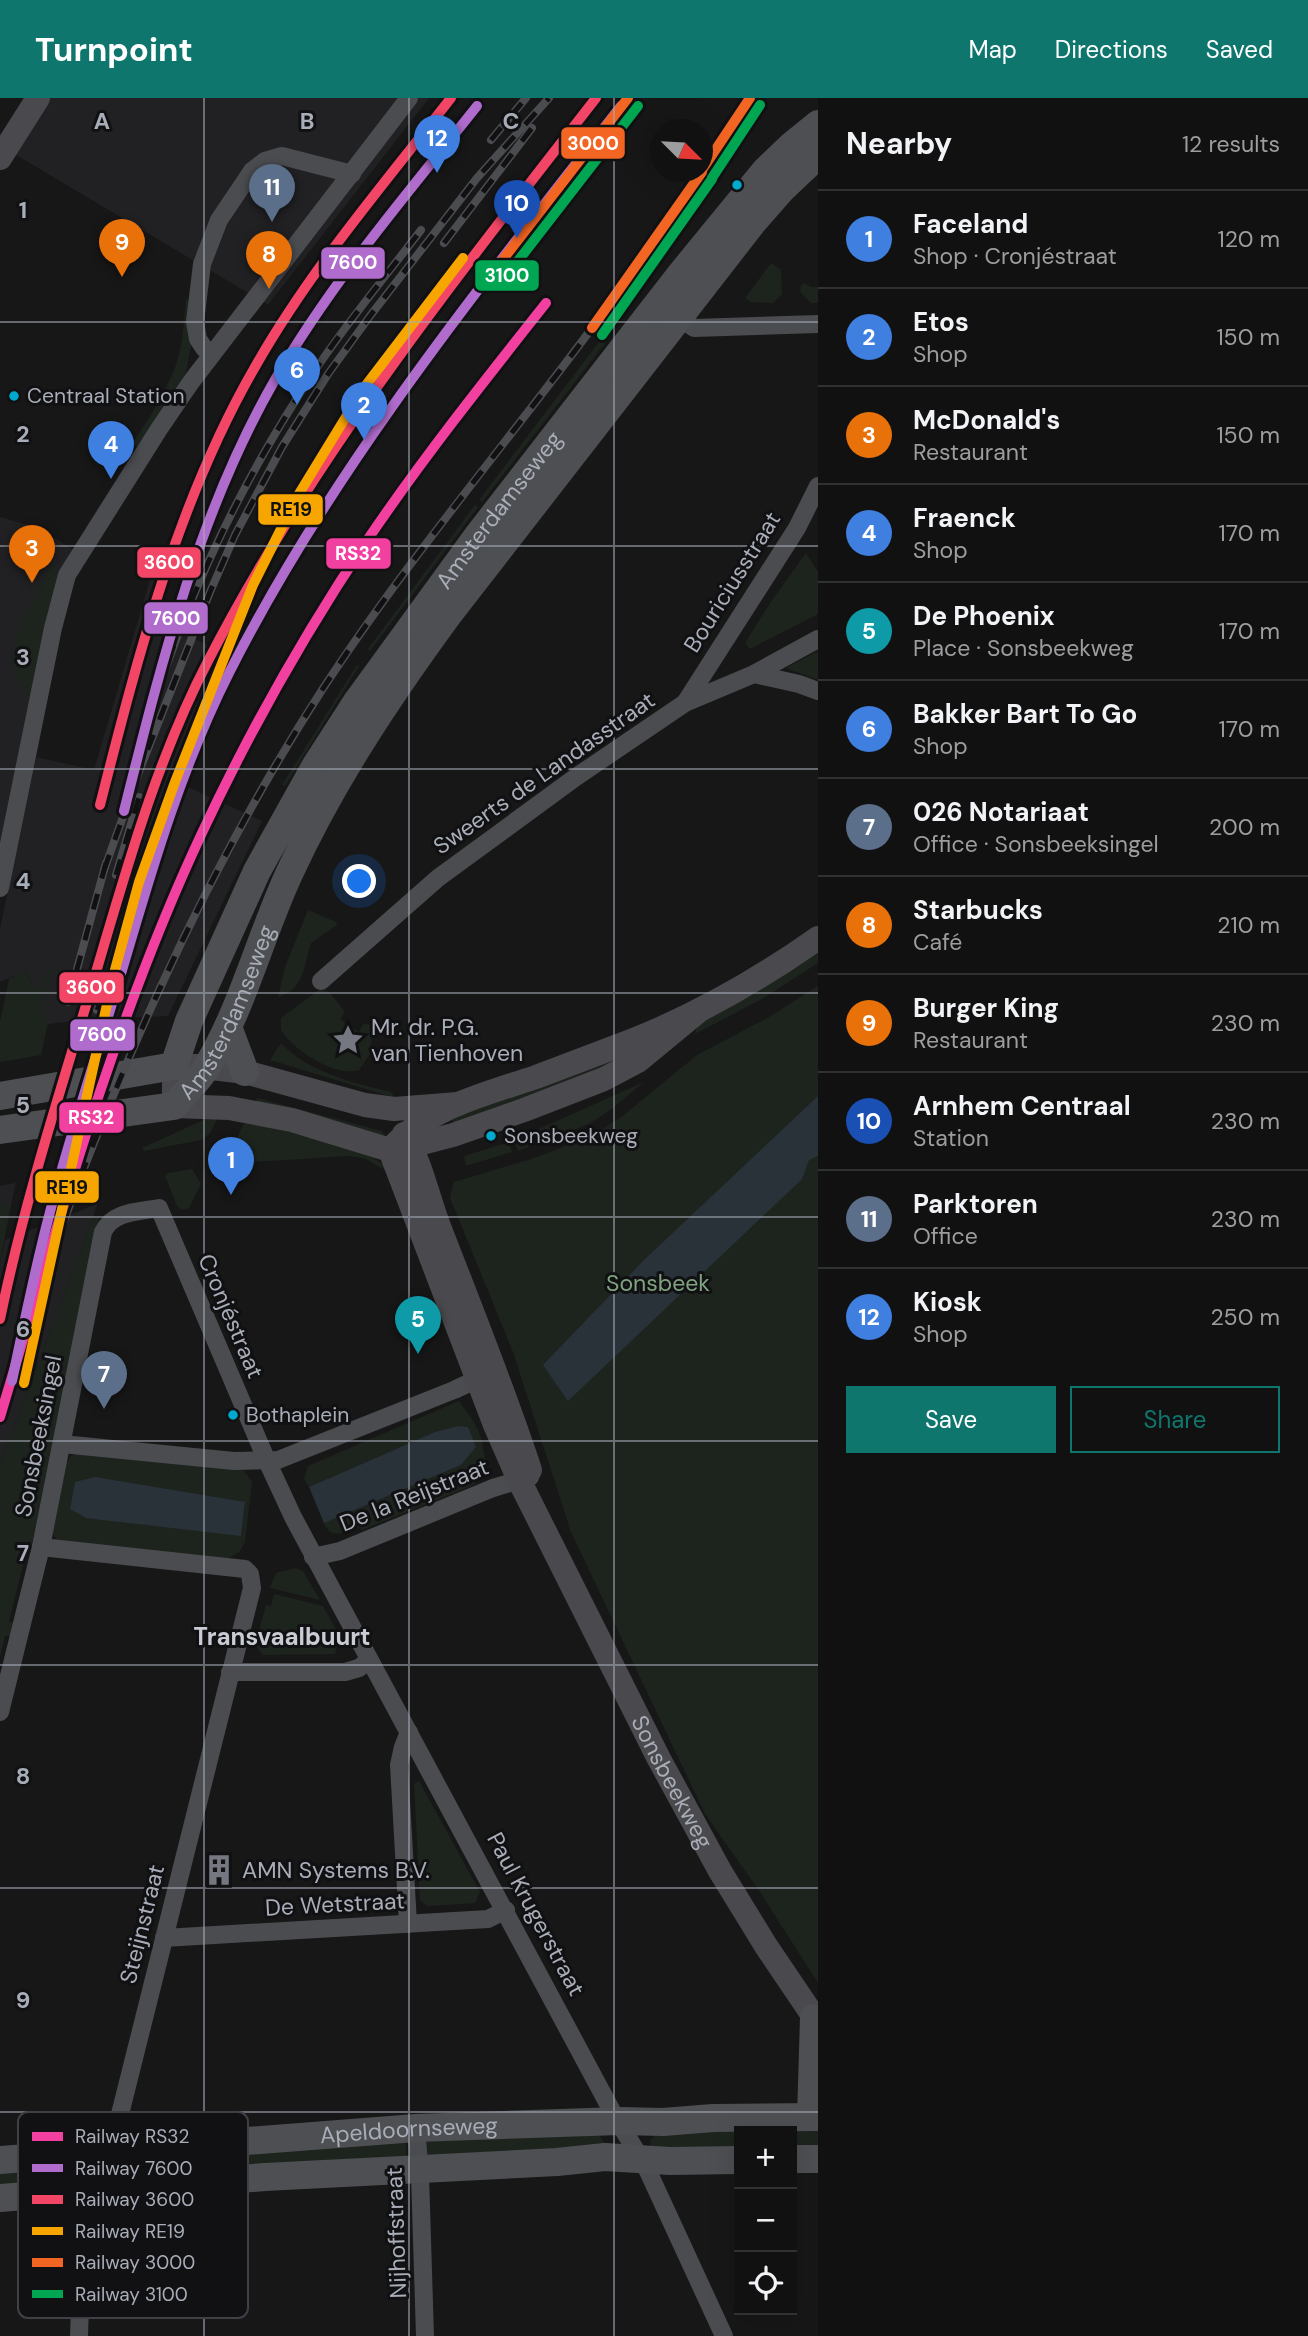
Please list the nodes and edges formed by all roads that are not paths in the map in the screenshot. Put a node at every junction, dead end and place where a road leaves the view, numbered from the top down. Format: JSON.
{"nodes":[{"id":1,"x":38,"y":98,"type":"edge"},
{"id":2,"x":409,"y":98,"type":"edge"},
{"id":3,"x":818,"y":124,"type":"edge"},
{"id":4,"x":818,"y":155,"type":"edge"},
{"id":5,"x":0,"y":158,"type":"edge"},
{"id":6,"x":352,"y":174,"type":"junction"},
{"id":7,"x":672,"y":286,"type":"junction"},
{"id":8,"x":687,"y":323,"type":"junction"},
{"id":9,"x":818,"y":324,"type":"edge"},
{"id":10,"x":212,"y":354,"type":"junction"},
{"id":11,"x":818,"y":486,"type":"edge"},
{"id":12,"x":818,"y":639,"type":"edge"},
{"id":13,"x":754,"y":674,"type":"junction"},
{"id":14,"x":818,"y":691,"type":"edge"},
{"id":15,"x":685,"y":704,"type":"junction"},
{"id":16,"x":0,"y":888,"type":"edge"},
{"id":17,"x":818,"y":938,"type":"edge"},
{"id":18,"x":321,"y":981,"type":"dead end"},
{"id":19,"x":701,"y":1009,"type":"junction"},
{"id":20,"x":228,"y":1027,"type":"junction"},
{"id":21,"x":174,"y":1066,"type":"junction"},
{"id":22,"x":207,"y":1067,"type":"junction"},
{"id":23,"x":245,"y":1072,"type":"junction"},
{"id":24,"x":0,"y":1096,"type":"edge"},
{"id":25,"x":458,"y":1104,"type":"junction"},
{"id":26,"x":365,"y":1105,"type":"junction"},
{"id":27,"x":174,"y":1106,"type":"junction"},
{"id":28,"x":0,"y":1130,"type":"edge"},
{"id":29,"x":401,"y":1139,"type":"junction"},
{"id":30,"x":442,"y":1139,"type":"junction"},
{"id":31,"x":424,"y":1185,"type":"junction"},
{"id":32,"x":159,"y":1208,"type":"joint"},
{"id":33,"x":486,"y":1375,"type":"junction"},
{"id":34,"x":62,"y":1444,"type":"junction"},
{"id":35,"x":267,"y":1461,"type":"junction"},
{"id":36,"x":526,"y":1478,"type":"junction"},
{"id":37,"x":41,"y":1547,"type":"junction"},
{"id":38,"x":313,"y":1557,"type":"junction"},
{"id":39,"x":369,"y":1660,"type":"junction"},
{"id":40,"x":230,"y":1672,"type":"junction"},
{"id":41,"x":0,"y":1712,"type":"edge"},
{"id":42,"x":409,"y":1732,"type":"junction"},
{"id":43,"x":506,"y":1910,"type":"junction"},
{"id":44,"x":408,"y":1924,"type":"junction"},
{"id":45,"x":164,"y":1938,"type":"junction"},
{"id":46,"x":816,"y":2020,"type":"edge"},
{"id":47,"x":120,"y":2112,"type":"edge"},
{"id":48,"x":814,"y":2117,"type":"edge"},
{"id":49,"x":619,"y":2121,"type":"junction"},
{"id":50,"x":416,"y":2128,"type":"junction"},
{"id":51,"x":248,"y":2140,"type":"edge"},
{"id":52,"x":640,"y":2157,"type":"junction"},
{"id":53,"x":18,"y":2158,"type":"edge"},
{"id":54,"x":797,"y":2159,"type":"edge"},
{"id":55,"x":818,"y":2159,"type":"edge"},
{"id":56,"x":0,"y":2160,"type":"edge"},
{"id":57,"x":734,"y":2160,"type":"edge"},
{"id":58,"x":419,"y":2167,"type":"junction"},
{"id":59,"x":248,"y":2179,"type":"edge"},
{"id":60,"x":18,"y":2196,"type":"edge"},
{"id":61,"x":0,"y":2198,"type":"edge"},
{"id":62,"x":80,"y":2318,"type":"edge"},
{"id":63,"x":79,"y":2336,"type":"edge"},
{"id":64,"x":425,"y":2336,"type":"edge"},
{"id":65,"x":724,"y":2336,"type":"edge"}],
"edges":[{"from":1,"to":5,"type":"main road"},
{"from":2,"to":6,"type":"street"},
{"from":3,"to":7,"type":"main road","name":"Amsterdamseweg"},
{"from":4,"to":8,"type":"main road","name":"Amsterdamseweg"},
{"from":6,"to":10,"type":"street"},
{"from":6,"to":10,"type":"street"},
{"from":7,"to":8,"type":"main road"},
{"from":7,"to":21,"type":"main road","name":"Amsterdamseweg"},
{"from":8,"to":9,"type":"street"},
{"from":8,"to":20,"type":"main road","name":"Amsterdamseweg"},
{"from":10,"to":16,"type":"street"},
{"from":11,"to":15,"type":"street","name":"Bouriciusstraat"},
{"from":12,"to":13,"type":"street","name":"Sweerts de Landasstraat"},
{"from":13,"to":14,"type":"street"},
{"from":13,"to":15,"type":"street","name":"Sweerts de Landasstraat"},
{"from":15,"to":18,"type":"street","name":"Sweerts de Landasstraat"},
{"from":17,"to":19,"type":"main road"},
{"from":19,"to":25,"type":"main road"},
{"from":19,"to":30,"type":"main road"},
{"from":20,"to":22,"type":"main road","name":"Amsterdamseweg"},
{"from":20,"to":23,"type":"main road"},
{"from":21,"to":22,"type":"main road"},
{"from":21,"to":24,"type":"main road"},
{"from":21,"to":27,"type":"main road","name":"Amsterdamseweg"},
{"from":22,"to":23,"type":"main road"},
{"from":22,"to":27,"type":"main road","name":"Amsterdamseweg"},
{"from":23,"to":26,"type":"main road"},
{"from":25,"to":26,"type":"main road"},
{"from":25,"to":29,"type":"main road"},
{"from":26,"to":29,"type":"main road"},
{"from":27,"to":28,"type":"main road"},
{"from":27,"to":29,"type":"main road"},
{"from":29,"to":30,"type":"main road"},
{"from":29,"to":31,"type":"main road","name":"Sonsbeekweg"},
{"from":29,"to":33,"type":"main road","name":"Sonsbeekweg"},
{"from":30,"to":31,"type":"main road"},
{"from":31,"to":33,"type":"main road","name":"Sonsbeekweg"},
{"from":32,"to":34,"type":"street","name":"Sonsbeeksingel"},
{"from":32,"to":35,"type":"street","name":"Cronjéstraat"},
{"from":33,"to":35,"type":"street"},
{"from":33,"to":36,"type":"main road","name":"Sonsbeekweg"},
{"from":34,"to":35,"type":"street"},
{"from":34,"to":37,"type":"street","name":"Sonsbeeksingel"},
{"from":35,"to":38,"type":"street","name":"Cronjéstraat"},
{"from":36,"to":38,"type":"street","name":"De la Reijstraat"},
{"from":36,"to":46,"type":"main road","name":"Sonsbeekweg"},
{"from":37,"to":40,"type":"street"},
{"from":37,"to":41,"type":"street","name":"Sonsbeeksingel"},
{"from":38,"to":39,"type":"street"},
{"from":39,"to":40,"type":"street"},
{"from":39,"to":42,"type":"street","name":"Paul Krugerstraat"},
{"from":40,"to":45,"type":"street","name":"Steijnstraat"},
{"from":42,"to":43,"type":"street","name":"Paul Krugerstraat"},
{"from":42,"to":44,"type":"street"},
{"from":43,"to":44,"type":"street","name":"De Wetstraat"},
{"from":43,"to":49,"type":"street","name":"Paul Krugerstraat"},
{"from":44,"to":45,"type":"street","name":"De Wetstraat"},
{"from":45,"to":47,"type":"street","name":"Steijnstraat"},
{"from":46,"to":48,"type":"main road"},
{"from":48,"to":49,"type":"main road","name":"Apeldoornseweg"},
{"from":49,"to":50,"type":"main road","name":"Apeldoornseweg"},
{"from":49,"to":52,"type":"street","name":"Paul Krugerstraat"},
{"from":50,"to":51,"type":"main road","name":"Apeldoornseweg"},
{"from":50,"to":58,"type":"street","name":"Nijhoffstraat"},
{"from":52,"to":57,"type":"main road","name":"Apeldoornseweg"},
{"from":52,"to":58,"type":"main road","name":"Apeldoornseweg"},
{"from":52,"to":65,"type":"street","name":"Paul Krugerstraat"},
{"from":53,"to":56,"type":"main road","name":"Apeldoornseweg"},
{"from":54,"to":55,"type":"main road"},
{"from":58,"to":59,"type":"main road","name":"Apeldoornseweg"},
{"from":58,"to":64,"type":"street","name":"Nijhoffstraat"},
{"from":60,"to":61,"type":"main road","name":"Apeldoornseweg"},
{"from":62,"to":63,"type":"street"}]}
